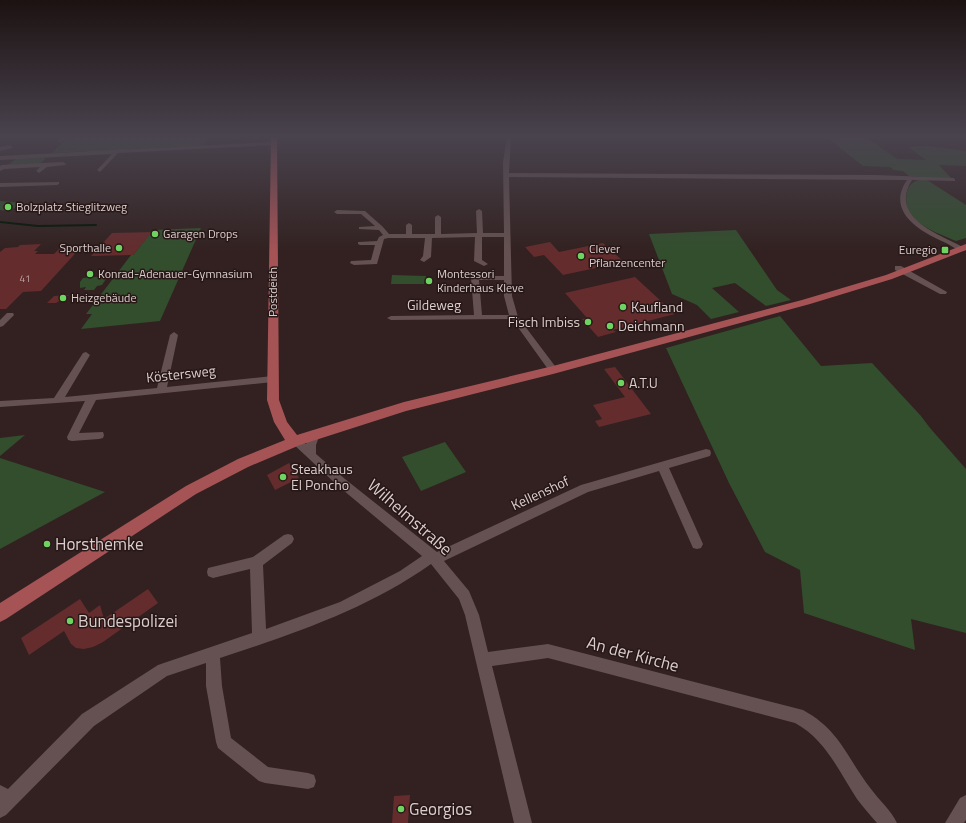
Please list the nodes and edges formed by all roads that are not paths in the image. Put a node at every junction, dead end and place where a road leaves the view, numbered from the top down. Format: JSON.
{"nodes":[{"id":1,"x":273,"y":175,"type":"edge"},
{"id":2,"x":507,"y":175,"type":"edge"},
{"id":3,"x":562,"y":175,"type":"edge"},
{"id":4,"x":912,"y":178,"type":"junction"},
{"id":5,"x":953,"y":180,"type":"dead end"},
{"id":6,"x":57,"y":183,"type":"dead end"},
{"id":7,"x":0,"y":185,"type":"edge"},
{"id":8,"x":479,"y":211,"type":"dead end"},
{"id":9,"x":337,"y":212,"type":"dead end"},
{"id":10,"x":438,"y":217,"type":"dead end"},
{"id":11,"x":409,"y":225,"type":"dead end"},
{"id":12,"x":361,"y":228,"type":"dead end"},
{"id":13,"x":381,"y":228,"type":"junction"},
{"id":14,"x":508,"y":235,"type":"junction"},
{"id":15,"x":387,"y":236,"type":"junction"},
{"id":16,"x":409,"y":236,"type":"junction"},
{"id":17,"x":429,"y":236,"type":"junction"},
{"id":18,"x":438,"y":236,"type":"junction"},
{"id":19,"x":480,"y":236,"type":"junction"},
{"id":20,"x":360,"y":243,"type":"dead end"},
{"id":21,"x":380,"y":243,"type":"junction"},
{"id":22,"x":964,"y":248,"type":"edge"},
{"id":23,"x":424,"y":260,"type":"dead end"},
{"id":24,"x":354,"y":263,"type":"dead end"},
{"id":25,"x":484,"y":264,"type":"dead end"},
{"id":26,"x":901,"y":270,"type":"junction"},
{"id":27,"x":507,"y":278,"type":"junction"},
{"id":28,"x":943,"y":292,"type":"dead end"},
{"id":29,"x":10,"y":314,"type":"dead end"},
{"id":30,"x":514,"y":317,"type":"junction"},
{"id":31,"x":391,"y":318,"type":"dead end"},
{"id":32,"x":478,"y":318,"type":"junction"},
{"id":33,"x":0,"y":324,"type":"edge"},
{"id":34,"x":174,"y":335,"type":"dead end"},
{"id":35,"x":86,"y":355,"type":"dead end"},
{"id":36,"x":553,"y":370,"type":"junction"},
{"id":37,"x":273,"y":379,"type":"junction"},
{"id":38,"x":161,"y":390,"type":"junction"},
{"id":39,"x":92,"y":398,"type":"junction"},
{"id":40,"x":57,"y":401,"type":"junction"},
{"id":41,"x":0,"y":404,"type":"edge"},
{"id":42,"x":315,"y":434,"type":"junction"},
{"id":43,"x":98,"y":435,"type":"dead end"},
{"id":44,"x":295,"y":441,"type":"junction"},
{"id":45,"x":706,"y":453,"type":"dead end"},
{"id":46,"x":311,"y":456,"type":"junction"},
{"id":47,"x":662,"y":465,"type":"junction"},
{"id":48,"x":288,"y":539,"type":"dead end"},
{"id":49,"x":697,"y":544,"type":"dead end"},
{"id":50,"x":433,"y":558,"type":"junction"},
{"id":51,"x":256,"y":562,"type":"junction"},
{"id":52,"x":213,"y":572,"type":"dead end"},
{"id":53,"x":0,"y":613,"type":"edge"},
{"id":54,"x":259,"y":638,"type":"junction"},
{"id":55,"x":213,"y":653,"type":"junction"},
{"id":56,"x":482,"y":660,"type":"junction"},
{"id":57,"x":308,"y":781,"type":"dead end"},
{"id":58,"x":3,"y":801,"type":"edge"},
{"id":59,"x":966,"y":804,"type":"edge"},
{"id":60,"x":523,"y":823,"type":"edge"},
{"id":61,"x":888,"y":823,"type":"edge"},
{"id":62,"x":954,"y":823,"type":"edge"}],
"edges":[{"from":1,"to":37,"type":"main road","name":"Postdeich"},
{"from":2,"to":14,"type":"street"},
{"from":3,"to":4,"type":"street"},
{"from":4,"to":5,"type":"street"},
{"from":4,"to":22,"type":"street"},
{"from":6,"to":7,"type":"street"},
{"from":8,"to":19,"type":"street"},
{"from":9,"to":13,"type":"street"},
{"from":10,"to":18,"type":"street"},
{"from":11,"to":16,"type":"street"},
{"from":12,"to":13,"type":"street"},
{"from":13,"to":15,"type":"street"},
{"from":14,"to":19,"type":"street"},
{"from":14,"to":27,"type":"street"},
{"from":15,"to":16,"type":"street"},
{"from":15,"to":21,"type":"street"},
{"from":16,"to":17,"type":"street"},
{"from":17,"to":18,"type":"street"},
{"from":17,"to":23,"type":"street"},
{"from":18,"to":19,"type":"street"},
{"from":19,"to":25,"type":"street"},
{"from":20,"to":21,"type":"street"},
{"from":21,"to":24,"type":"street"},
{"from":22,"to":26,"type":"main road"},
{"from":26,"to":28,"type":"street"},
{"from":26,"to":36,"type":"main road"},
{"from":27,"to":30,"type":"street"},
{"from":27,"to":32,"type":"street","name":"Gildeweg"},
{"from":29,"to":33,"type":"street"},
{"from":30,"to":32,"type":"street","name":"Gildeweg"},
{"from":30,"to":36,"type":"street"},
{"from":31,"to":32,"type":"street","name":"Gildeweg"},
{"from":34,"to":38,"type":"street"},
{"from":35,"to":40,"type":"street"},
{"from":36,"to":42,"type":"main road"},
{"from":37,"to":38,"type":"street","name":"Köstersweg"},
{"from":37,"to":44,"type":"main road","name":"Postdeich"},
{"from":38,"to":39,"type":"street","name":"Köstersweg"},
{"from":39,"to":40,"type":"street","name":"Köstersweg"},
{"from":39,"to":43,"type":"street"},
{"from":40,"to":41,"type":"street","name":"Köstersweg"},
{"from":42,"to":44,"type":"main road"},
{"from":42,"to":46,"type":"street"},
{"from":44,"to":46,"type":"street","name":"Wilhelmstraße"},
{"from":44,"to":53,"type":"main road"},
{"from":45,"to":47,"type":"street","name":"Kellenshof"},
{"from":46,"to":50,"type":"street","name":"Wilhelmstraße"},
{"from":47,"to":49,"type":"street"},
{"from":47,"to":50,"type":"street","name":"Kellenshof"},
{"from":48,"to":51,"type":"street"},
{"from":50,"to":54,"type":"street","name":"Kellenshof"},
{"from":50,"to":56,"type":"street","name":"Wilhelmstraße"},
{"from":51,"to":52,"type":"street"},
{"from":51,"to":54,"type":"street"},
{"from":54,"to":55,"type":"street","name":"Kellenshof"},
{"from":55,"to":57,"type":"street"},
{"from":55,"to":58,"type":"street","name":"Kellenshof"},
{"from":56,"to":60,"type":"street"},
{"from":56,"to":61,"type":"street","name":"An der Kirche"},
{"from":59,"to":62,"type":"street"}]}
